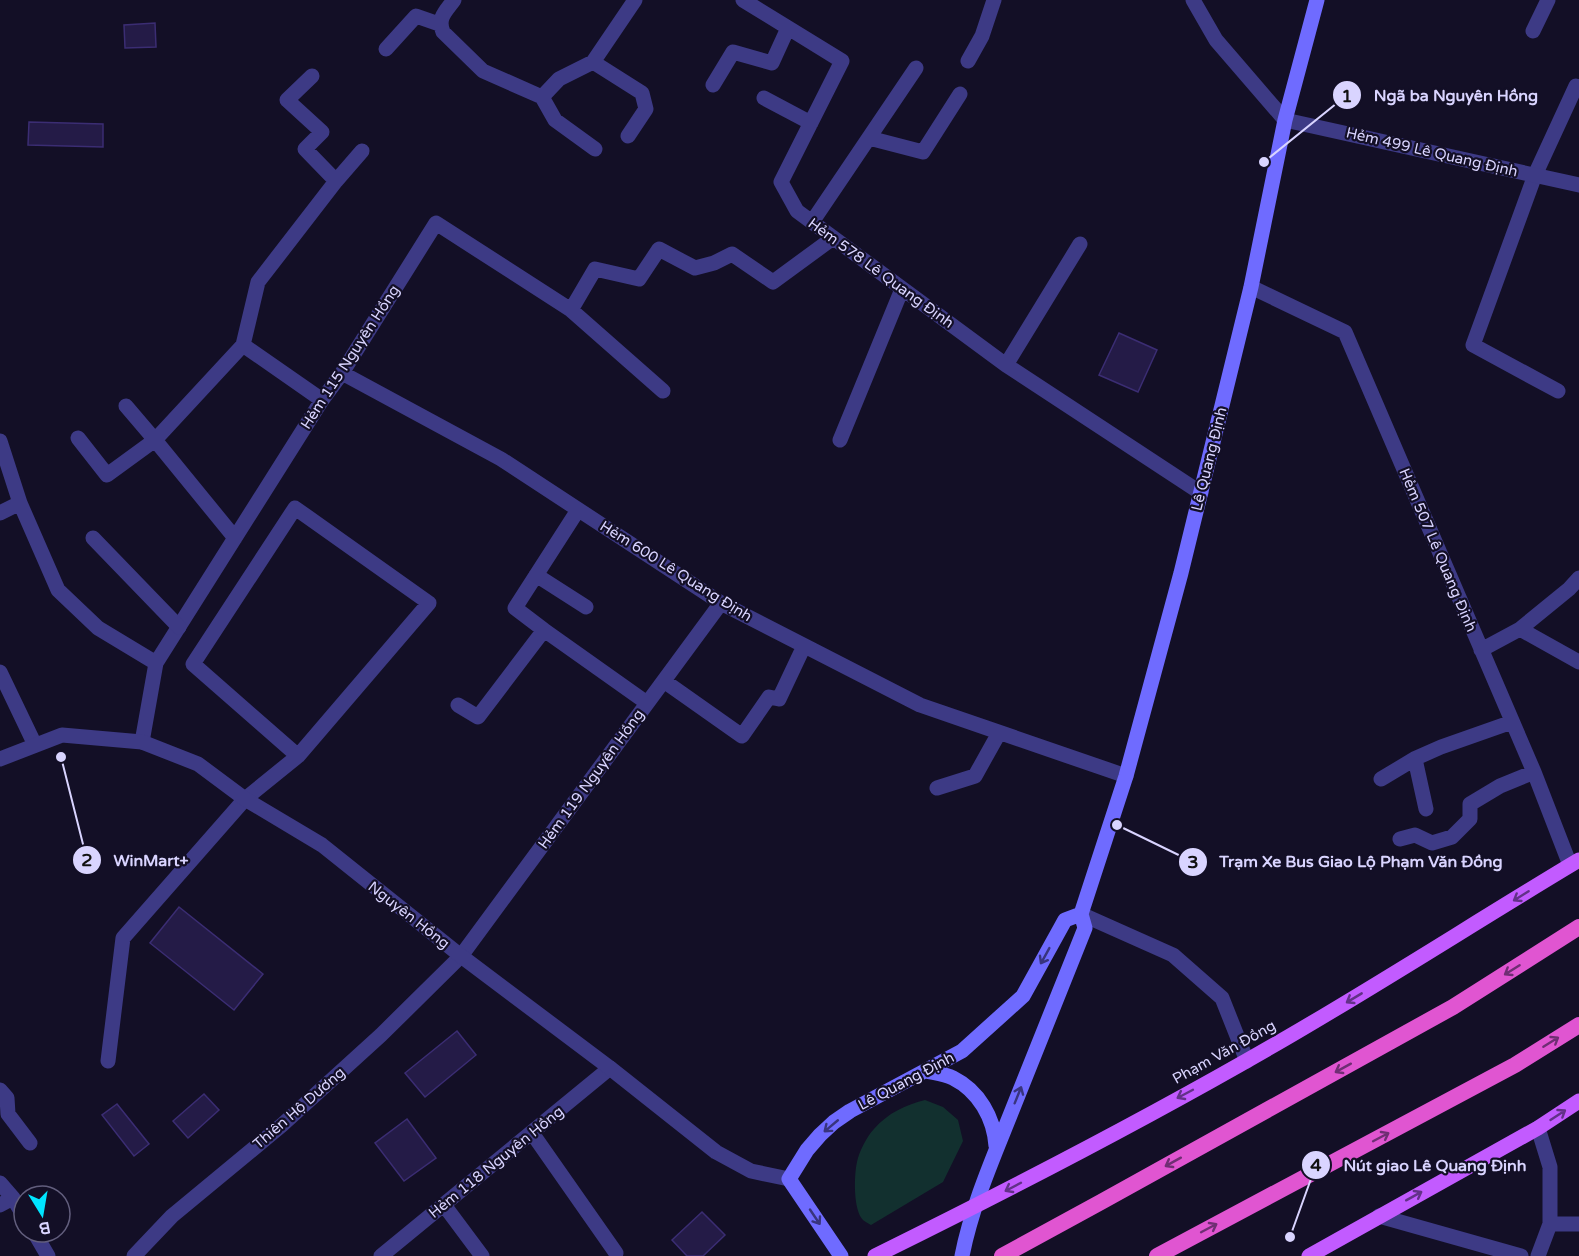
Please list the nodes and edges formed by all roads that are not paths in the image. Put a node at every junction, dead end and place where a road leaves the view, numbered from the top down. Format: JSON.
{"nodes":[{"id":1,"x":454,"y":0,"type":"edge"},
{"id":2,"x":635,"y":0,"type":"edge"},
{"id":3,"x":743,"y":0,"type":"edge"},
{"id":4,"x":994,"y":0,"type":"edge"},
{"id":5,"x":1193,"y":0,"type":"edge"},
{"id":6,"x":1317,"y":0,"type":"edge"},
{"id":7,"x":1548,"y":0,"type":"edge"},
{"id":8,"x":440,"y":24,"type":"junction"},
{"id":9,"x":788,"y":28,"type":"junction"},
{"id":10,"x":1533,"y":31,"type":"dead end"},
{"id":11,"x":386,"y":49,"type":"dead end"},
{"id":12,"x":968,"y":61,"type":"dead end"},
{"id":13,"x":593,"y":62,"type":"junction"},
{"id":14,"x":916,"y":68,"type":"dead end"},
{"id":15,"x":312,"y":76,"type":"dead end"},
{"id":16,"x":713,"y":85,"type":"dead end"},
{"id":17,"x":1579,"y":87,"type":"edge"},
{"id":18,"x":960,"y":94,"type":"dead end"},
{"id":19,"x":542,"y":97,"type":"junction"},
{"id":20,"x":764,"y":98,"type":"dead end"},
{"id":21,"x":1285,"y":120,"type":"junction"},
{"id":22,"x":811,"y":123,"type":"junction"},
{"id":23,"x":628,"y":136,"type":"dead end"},
{"id":24,"x":869,"y":138,"type":"junction"},
{"id":25,"x":595,"y":149,"type":"dead end"},
{"id":26,"x":362,"y":151,"type":"dead end"},
{"id":27,"x":1535,"y":176,"type":"junction"},
{"id":28,"x":336,"y":181,"type":"junction"},
{"id":29,"x":1579,"y":185,"type":"edge"},
{"id":30,"x":812,"y":222,"type":"junction"},
{"id":31,"x":833,"y":238,"type":"junction"},
{"id":32,"x":1080,"y":244,"type":"dead end"},
{"id":33,"x":1251,"y":287,"type":"junction"},
{"id":34,"x":902,"y":289,"type":"junction"},
{"id":35,"x":571,"y":310,"type":"junction"},
{"id":36,"x":243,"y":345,"type":"junction"},
{"id":37,"x":1006,"y":366,"type":"junction"},
{"id":38,"x":342,"y":373,"type":"junction"},
{"id":39,"x":663,"y":391,"type":"dead end"},
{"id":40,"x":1558,"y":391,"type":"dead end"},
{"id":41,"x":322,"y":400,"type":"junction"},
{"id":42,"x":126,"y":406,"type":"dead end"},
{"id":43,"x":78,"y":438,"type":"dead end"},
{"id":44,"x":840,"y":440,"type":"dead end"},
{"id":45,"x":0,"y":441,"type":"edge"},
{"id":46,"x":155,"y":441,"type":"junction"},
{"id":47,"x":1201,"y":493,"type":"junction"},
{"id":48,"x":20,"y":503,"type":"junction"},
{"id":49,"x":578,"y":510,"type":"junction"},
{"id":50,"x":0,"y":513,"type":"edge"},
{"id":51,"x":93,"y":538,"type":"dead end"},
{"id":52,"x":235,"y":538,"type":"junction"},
{"id":53,"x":536,"y":575,"type":"junction"},
{"id":54,"x":1579,"y":578,"type":"edge"},
{"id":55,"x":722,"y":603,"type":"junction"},
{"id":56,"x":586,"y":607,"type":"dead end"},
{"id":57,"x":179,"y":627,"type":"junction"},
{"id":58,"x":1520,"y":629,"type":"junction"},
{"id":59,"x":544,"y":630,"type":"junction"},
{"id":60,"x":804,"y":646,"type":"junction"},
{"id":61,"x":1481,"y":650,"type":"junction"},
{"id":62,"x":1579,"y":662,"type":"edge"},
{"id":63,"x":156,"y":663,"type":"junction"},
{"id":64,"x":0,"y":672,"type":"edge"},
{"id":65,"x":664,"y":681,"type":"junction"},
{"id":66,"x":647,"y":703,"type":"junction"},
{"id":67,"x":458,"y":705,"type":"dead end"},
{"id":68,"x":1512,"y":722,"type":"junction"},
{"id":69,"x":999,"y":733,"type":"junction"},
{"id":70,"x":142,"y":742,"type":"junction"},
{"id":71,"x":35,"y":745,"type":"junction"},
{"id":72,"x":298,"y":756,"type":"junction"},
{"id":73,"x":0,"y":759,"type":"edge"},
{"id":74,"x":1415,"y":759,"type":"junction"},
{"id":75,"x":1533,"y":772,"type":"junction"},
{"id":76,"x":1126,"y":776,"type":"junction"},
{"id":77,"x":1381,"y":779,"type":"dead end"},
{"id":78,"x":937,"y":788,"type":"dead end"},
{"id":79,"x":245,"y":799,"type":"junction"},
{"id":80,"x":1426,"y":809,"type":"dead end"},
{"id":81,"x":1400,"y":839,"type":"dead end"},
{"id":82,"x":1575,"y":863,"type":"edge"},
{"id":83,"x":1081,"y":914,"type":"junction"},
{"id":84,"x":1579,"y":927,"type":"edge"},
{"id":85,"x":461,"y":956,"type":"junction"},
{"id":86,"x":1579,"y":1025,"type":"edge"},
{"id":87,"x":108,"y":1061,"type":"dead end"},
{"id":88,"x":1247,"y":1061,"type":"junction"},
{"id":89,"x":610,"y":1068,"type":"junction"},
{"id":90,"x":926,"y":1071,"type":"junction"},
{"id":91,"x":0,"y":1090,"type":"edge"},
{"id":92,"x":1579,"y":1101,"type":"edge"},
{"id":93,"x":1538,"y":1128,"type":"junction"},
{"id":94,"x":532,"y":1133,"type":"junction"},
{"id":95,"x":30,"y":1143,"type":"dead end"},
{"id":96,"x":996,"y":1149,"type":"junction"},
{"id":97,"x":789,"y":1179,"type":"junction"},
{"id":98,"x":0,"y":1183,"type":"edge"},
{"id":99,"x":7,"y":1201,"type":"edge"},
{"id":100,"x":444,"y":1205,"type":"junction"},
{"id":101,"x":975,"y":1206,"type":"junction"},
{"id":102,"x":1378,"y":1216,"type":"junction"},
{"id":103,"x":1550,"y":1224,"type":"junction"},
{"id":104,"x":1579,"y":1224,"type":"edge"},
{"id":105,"x":390,"y":1253,"type":"edge"},
{"id":106,"x":616,"y":1253,"type":"dead end"},
{"id":107,"x":134,"y":1256,"type":"edge"},
{"id":108,"x":482,"y":1256,"type":"edge"},
{"id":109,"x":841,"y":1256,"type":"edge"},
{"id":110,"x":875,"y":1256,"type":"edge"},
{"id":111,"x":962,"y":1256,"type":"edge"},
{"id":112,"x":1002,"y":1256,"type":"edge"},
{"id":113,"x":1157,"y":1256,"type":"edge"},
{"id":114,"x":1309,"y":1256,"type":"edge"},
{"id":115,"x":1521,"y":1256,"type":"edge"},
{"id":116,"x":1538,"y":1256,"type":"edge"}],
"edges":[{"from":1,"to":8,"type":"street"},
{"from":2,"to":13,"type":"street"},
{"from":3,"to":9,"type":"street","name":"Hẻm 578 Lê Quang Định"},
{"from":4,"to":12,"type":"street"},
{"from":5,"to":21,"type":"street"},
{"from":6,"to":21,"type":"main road","name":"Lê Quang Định"},
{"from":7,"to":10,"type":"street"},
{"from":8,"to":11,"type":"street"},
{"from":8,"to":19,"type":"street"},
{"from":9,"to":16,"type":"street"},
{"from":9,"to":22,"type":"street","name":"Hẻm 578 Lê Quang Định"},
{"from":13,"to":19,"type":"street"},
{"from":13,"to":23,"type":"street"},
{"from":14,"to":24,"type":"street"},
{"from":15,"to":28,"type":"street"},
{"from":17,"to":27,"type":"street"},
{"from":18,"to":24,"type":"street"},
{"from":19,"to":25,"type":"street"},
{"from":20,"to":22,"type":"street"},
{"from":21,"to":27,"type":"street","name":"Hẻm 499 Lê Quang Định"},
{"from":21,"to":33,"type":"main road","name":"Lê Quang Định"},
{"from":22,"to":30,"type":"street","name":"Hẻm 578 Lê Quang Định"},
{"from":24,"to":30,"type":"street"},
{"from":26,"to":28,"type":"street"},
{"from":27,"to":29,"type":"street","name":"Hẻm 499 Lê Quang Định"},
{"from":27,"to":40,"type":"street"},
{"from":28,"to":36,"type":"street"},
{"from":30,"to":31,"type":"street","name":"Hẻm 578 Lê Quang Định"},
{"from":31,"to":34,"type":"street","name":"Hẻm 578 Lê Quang Định"},
{"from":31,"to":35,"type":"street"},
{"from":32,"to":37,"type":"street"},
{"from":33,"to":47,"type":"main road","name":"Lê Quang Định"},
{"from":33,"to":61,"type":"street","name":"Hẻm 507 Lê Quang Định"},
{"from":34,"to":37,"type":"street","name":"Hẻm 578 Lê Quang Định"},
{"from":34,"to":44,"type":"street"},
{"from":35,"to":38,"type":"street","name":"Hẻm 115 Nguyên Hồng"},
{"from":35,"to":39,"type":"street","name":"Hẻm 115 Nguyên Hồng"},
{"from":36,"to":41,"type":"street"},
{"from":36,"to":46,"type":"street"},
{"from":37,"to":47,"type":"street","name":"Hẻm 578 Lê Quang Định"},
{"from":38,"to":41,"type":"street","name":"Hẻm 115 Nguyên Hồng"},
{"from":38,"to":49,"type":"street","name":"Hẻm 600 Lê Quang Định"},
{"from":41,"to":52,"type":"street","name":"Hẻm 115 Nguyên Hồng"},
{"from":42,"to":46,"type":"street"},
{"from":43,"to":46,"type":"street"},
{"from":45,"to":48,"type":"street"},
{"from":46,"to":52,"type":"street"},
{"from":47,"to":76,"type":"main road","name":"Lê Quang Định"},
{"from":48,"to":50,"type":"street"},
{"from":48,"to":63,"type":"street"},
{"from":49,"to":53,"type":"street"},
{"from":49,"to":55,"type":"street","name":"Hẻm 600 Lê Quang Định"},
{"from":51,"to":57,"type":"street"},
{"from":52,"to":57,"type":"street","name":"Hẻm 115 Nguyên Hồng"},
{"from":53,"to":56,"type":"street"},
{"from":53,"to":59,"type":"street"},
{"from":54,"to":58,"type":"street"},
{"from":55,"to":60,"type":"street","name":"Hẻm 600 Lê Quang Định"},
{"from":55,"to":65,"type":"street","name":"Hẻm 119 Nguyên Hồng"},
{"from":57,"to":63,"type":"street","name":"Hẻm 115 Nguyên Hồng"},
{"from":58,"to":61,"type":"street"},
{"from":58,"to":62,"type":"street"},
{"from":59,"to":66,"type":"street"},
{"from":59,"to":67,"type":"street"},
{"from":60,"to":65,"type":"street"},
{"from":60,"to":69,"type":"street","name":"Hẻm 600 Lê Quang Định"},
{"from":61,"to":68,"type":"street","name":"Hẻm 507 Lê Quang Định"},
{"from":63,"to":70,"type":"street","name":"Hẻm 115 Nguyên Hồng"},
{"from":64,"to":71,"type":"street"},
{"from":65,"to":66,"type":"street","name":"Hẻm 119 Nguyên Hồng"},
{"from":66,"to":85,"type":"street","name":"Hẻm 119 Nguyên Hồng"},
{"from":68,"to":74,"type":"street"},
{"from":68,"to":75,"type":"street","name":"Hẻm 507 Lê Quang Định"},
{"from":69,"to":76,"type":"street","name":"Hẻm 600 Lê Quang Định"},
{"from":69,"to":78,"type":"street"},
{"from":70,"to":71,"type":"street","name":"Nguyên Hồng"},
{"from":70,"to":79,"type":"street","name":"Nguyên Hồng"},
{"from":71,"to":73,"type":"street","name":"Nguyên Hồng"},
{"from":72,"to":72,"type":"street"},
{"from":72,"to":79,"type":"street"},
{"from":74,"to":77,"type":"street"},
{"from":74,"to":80,"type":"street"},
{"from":75,"to":81,"type":"street"},
{"from":75,"to":82,"type":"street","name":"Hẻm 507 Lê Quang Định"},
{"from":76,"to":83,"type":"main road","name":"Lê Quang Định"},
{"from":79,"to":85,"type":"street","name":"Nguyên Hồng"},
{"from":79,"to":87,"type":"street"},
{"from":82,"to":88,"type":"main road","name":"Phạm Văn Đồng","one_way":true},
{"from":83,"to":88,"type":"street"},
{"from":83,"to":90,"type":"main road","name":"Lê Quang Định","one_way":true},
{"from":96,"to":83,"type":"main road","name":"Lê Quang Định","one_way":true},
{"from":84,"to":112,"type":"highway","one_way":true},
{"from":85,"to":89,"type":"street","name":"Nguyên Hồng"},
{"from":85,"to":107,"type":"street","name":"Thiên Hộ Dương"},
{"from":113,"to":86,"type":"highway","one_way":true},
{"from":88,"to":101,"type":"main road","name":"Phạm Văn Đồng","one_way":true},
{"from":89,"to":94,"type":"street","name":"Hẻm 118 Nguyên Hồng"},
{"from":89,"to":97,"type":"street","name":"Nguyên Hồng"},
{"from":90,"to":96,"type":"main road"},
{"from":90,"to":97,"type":"main road","name":"Lê Quang Định","one_way":true},
{"from":91,"to":95,"type":"street"},
{"from":93,"to":92,"type":"main road","one_way":true},
{"from":102,"to":93,"type":"main road","one_way":true},
{"from":93,"to":103,"type":"street"},
{"from":94,"to":100,"type":"street","name":"Hẻm 118 Nguyên Hồng"},
{"from":94,"to":106,"type":"street"},
{"from":96,"to":101,"type":"main road","name":"Lê Quang Định"},
{"from":97,"to":109,"type":"main road","one_way":true},
{"from":98,"to":99,"type":"street"},
{"from":100,"to":105,"type":"street","name":"Hẻm 118 Nguyên Hồng"},
{"from":100,"to":108,"type":"street"},
{"from":101,"to":110,"type":"main road","name":"Phạm Văn Đồng"},
{"from":101,"to":111,"type":"main road","name":"Lê Quang Định"},
{"from":102,"to":114,"type":"main road"},
{"from":102,"to":115,"type":"street"},
{"from":103,"to":104,"type":"street"},
{"from":103,"to":116,"type":"street"}]}
